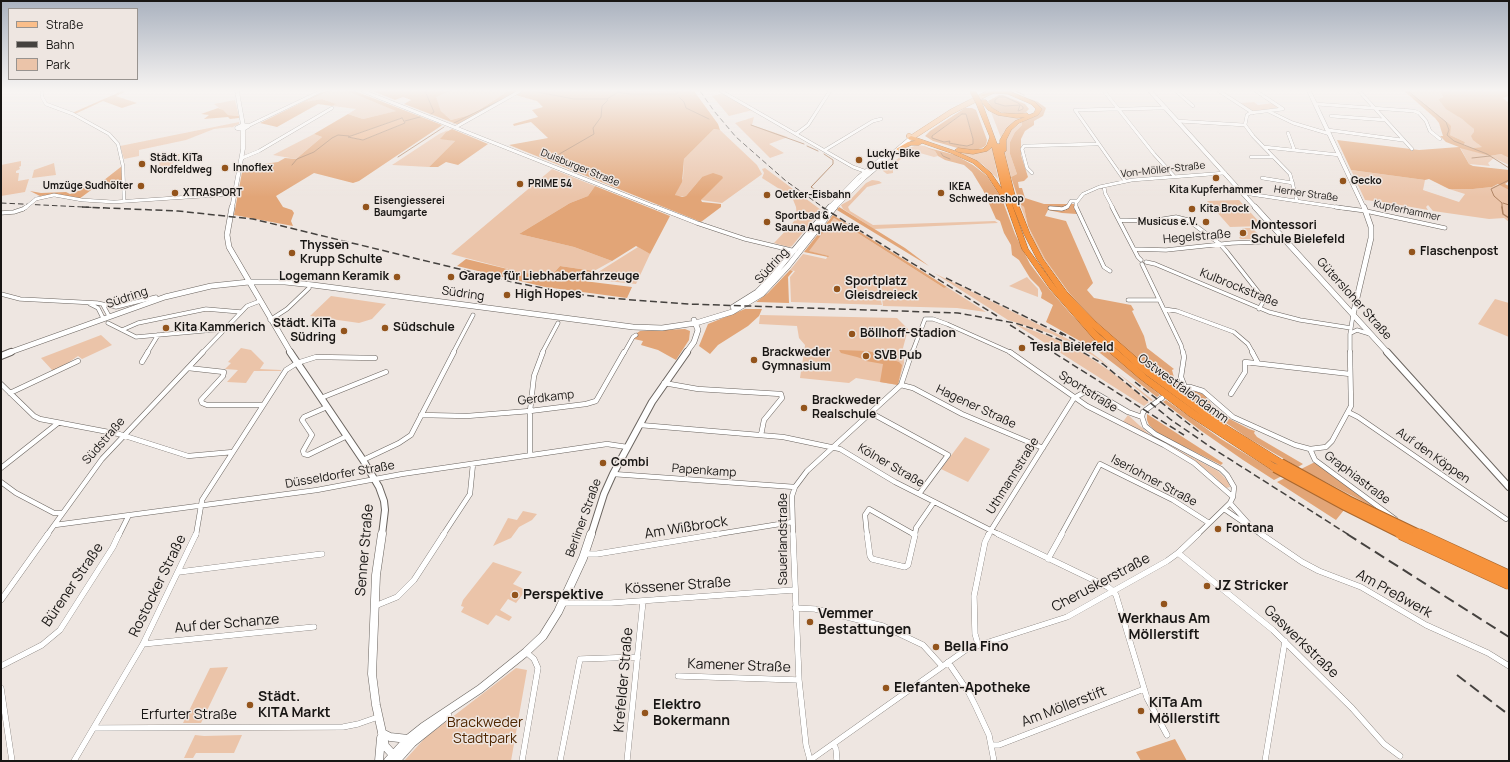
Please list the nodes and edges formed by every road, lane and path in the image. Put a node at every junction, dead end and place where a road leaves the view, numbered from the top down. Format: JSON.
{"nodes":[{"id":1,"x":96,"y":127,"type":"edge"},
{"id":2,"x":243,"y":127,"type":"edge"},
{"id":3,"x":300,"y":127,"type":"edge"},
{"id":4,"x":455,"y":127,"type":"edge"},
{"id":5,"x":783,"y":127,"type":"edge"},
{"id":6,"x":806,"y":127,"type":"edge"},
{"id":7,"x":864,"y":127,"type":"edge"},
{"id":8,"x":925,"y":127,"type":"edge"},
{"id":9,"x":990,"y":127,"type":"edge"},
{"id":10,"x":994,"y":127,"type":"edge"},
{"id":11,"x":1012,"y":127,"type":"edge"},
{"id":12,"x":1086,"y":127,"type":"edge"},
{"id":13,"x":1133,"y":127,"type":"edge"},
{"id":14,"x":1182,"y":127,"type":"edge"},
{"id":15,"x":1246,"y":127,"type":"edge"},
{"id":16,"x":1307,"y":127,"type":"edge"},
{"id":17,"x":1326,"y":127,"type":"edge"},
{"id":18,"x":1391,"y":127,"type":"edge"},
{"id":19,"x":1428,"y":127,"type":"edge"},
{"id":20,"x":1329,"y":132,"type":"junction"},
{"id":21,"x":1288,"y":133,"type":"dead end"},
{"id":22,"x":796,"y":134,"type":"junction"},
{"id":23,"x":911,"y":137,"type":"junction"},
{"id":24,"x":993,"y":137,"type":"junction"},
{"id":25,"x":1440,"y":139,"type":"dead end"},
{"id":26,"x":1402,"y":140,"type":"junction"},
{"id":27,"x":1098,"y":144,"type":"junction"},
{"id":28,"x":932,"y":145,"type":"junction"},
{"id":29,"x":1263,"y":147,"type":"junction"},
{"id":30,"x":899,"y":149,"type":"junction"},
{"id":31,"x":1294,"y":149,"type":"junction"},
{"id":32,"x":1412,"y":149,"type":"dead end"},
{"id":33,"x":825,"y":150,"type":"junction"},
{"id":34,"x":1340,"y":155,"type":"junction"},
{"id":35,"x":1003,"y":156,"type":"junction"},
{"id":36,"x":1252,"y":157,"type":"dead end"},
{"id":37,"x":242,"y":158,"type":"junction"},
{"id":38,"x":1273,"y":158,"type":"junction"},
{"id":39,"x":849,"y":164,"type":"junction"},
{"id":40,"x":869,"y":173,"type":"junction"},
{"id":41,"x":1032,"y":173,"type":"dead end"},
{"id":42,"x":1225,"y":173,"type":"junction"},
{"id":43,"x":856,"y":175,"type":"junction"},
{"id":44,"x":1174,"y":176,"type":"junction"},
{"id":45,"x":1262,"y":178,"type":"dead end"},
{"id":46,"x":1126,"y":181,"type":"junction"},
{"id":47,"x":1293,"y":183,"type":"junction"},
{"id":48,"x":1104,"y":186,"type":"junction"},
{"id":49,"x":1096,"y":188,"type":"junction"},
{"id":50,"x":1105,"y":193,"type":"junction"},
{"id":51,"x":1243,"y":193,"type":"junction"},
{"id":52,"x":234,"y":194,"type":"junction"},
{"id":53,"x":1297,"y":200,"type":"junction"},
{"id":54,"x":124,"y":201,"type":"junction"},
{"id":55,"x":1077,"y":201,"type":"junction"},
{"id":56,"x":1008,"y":203,"type":"junction"},
{"id":57,"x":1050,"y":208,"type":"dead end"},
{"id":58,"x":1366,"y":211,"type":"junction"},
{"id":59,"x":1,"y":213,"type":"edge"},
{"id":60,"x":1120,"y":220,"type":"junction"},
{"id":61,"x":1445,"y":228,"type":"dead end"},
{"id":62,"x":1286,"y":241,"type":"junction"},
{"id":63,"x":1220,"y":244,"type":"junction"},
{"id":64,"x":1134,"y":249,"type":"junction"},
{"id":65,"x":797,"y":251,"type":"junction"},
{"id":66,"x":1143,"y":262,"type":"junction"},
{"id":67,"x":1110,"y":271,"type":"dead end"},
{"id":68,"x":248,"y":281,"type":"junction"},
{"id":69,"x":273,"y":282,"type":"junction"},
{"id":70,"x":309,"y":288,"type":"dead end"},
{"id":71,"x":254,"y":293,"type":"junction"},
{"id":72,"x":1,"y":294,"type":"edge"},
{"id":73,"x":1335,"y":295,"type":"junction"},
{"id":74,"x":156,"y":297,"type":"junction"},
{"id":75,"x":1356,"y":298,"type":"junction"},
{"id":76,"x":1128,"y":300,"type":"dead end"},
{"id":77,"x":1159,"y":300,"type":"junction"},
{"id":78,"x":260,"y":302,"type":"junction"},
{"id":79,"x":87,"y":303,"type":"junction"},
{"id":80,"x":102,"y":305,"type":"junction"},
{"id":81,"x":1259,"y":308,"type":"junction"},
{"id":82,"x":1164,"y":309,"type":"junction"},
{"id":83,"x":241,"y":312,"type":"junction"},
{"id":84,"x":473,"y":315,"type":"dead end"},
{"id":85,"x":1353,"y":315,"type":"junction"},
{"id":86,"x":105,"y":316,"type":"junction"},
{"id":87,"x":925,"y":319,"type":"joint"},
{"id":88,"x":270,"y":320,"type":"junction"},
{"id":89,"x":695,"y":322,"type":"junction"},
{"id":90,"x":108,"y":323,"type":"dead end"},
{"id":91,"x":558,"y":323,"type":"dead end"},
{"id":92,"x":1351,"y":328,"type":"junction"},
{"id":93,"x":225,"y":329,"type":"junction"},
{"id":94,"x":122,"y":330,"type":"junction"},
{"id":95,"x":1350,"y":334,"type":"junction"},
{"id":96,"x":158,"y":335,"type":"junction"},
{"id":97,"x":636,"y":335,"type":"dead end"},
{"id":98,"x":1372,"y":335,"type":"junction"},
{"id":99,"x":1,"y":353,"type":"edge"},
{"id":100,"x":1,"y":356,"type":"edge"},
{"id":101,"x":375,"y":358,"type":"dead end"},
{"id":102,"x":78,"y":362,"type":"dead end"},
{"id":103,"x":142,"y":362,"type":"dead end"},
{"id":104,"x":297,"y":363,"type":"junction"},
{"id":105,"x":1258,"y":363,"type":"junction"},
{"id":106,"x":188,"y":368,"type":"junction"},
{"id":107,"x":386,"y":372,"type":"dead end"},
{"id":108,"x":1350,"y":374,"type":"junction"},
{"id":109,"x":664,"y":383,"type":"junction"},
{"id":110,"x":1,"y":384,"type":"edge"},
{"id":111,"x":901,"y":385,"type":"junction"},
{"id":112,"x":1185,"y":387,"type":"junction"},
{"id":113,"x":1177,"y":388,"type":"dead end"},
{"id":114,"x":10,"y":393,"type":"junction"},
{"id":115,"x":1232,"y":394,"type":"dead end"},
{"id":116,"x":321,"y":398,"type":"junction"},
{"id":117,"x":1074,"y":398,"type":"junction"},
{"id":118,"x":1162,"y":398,"type":"dead end"},
{"id":119,"x":263,"y":405,"type":"junction"},
{"id":120,"x":327,"y":407,"type":"junction"},
{"id":121,"x":530,"y":411,"type":"junction"},
{"id":122,"x":1348,"y":412,"type":"junction"},
{"id":123,"x":871,"y":413,"type":"junction"},
{"id":124,"x":421,"y":415,"type":"junction"},
{"id":125,"x":1142,"y":417,"type":"junction"},
{"id":126,"x":58,"y":423,"type":"junction"},
{"id":127,"x":640,"y":425,"type":"junction"},
{"id":128,"x":762,"y":435,"type":"junction"},
{"id":129,"x":123,"y":436,"type":"junction"},
{"id":130,"x":347,"y":436,"type":"junction"},
{"id":131,"x":627,"y":446,"type":"junction"},
{"id":132,"x":834,"y":447,"type":"junction"},
{"id":133,"x":1042,"y":448,"type":"junction"},
{"id":134,"x":1310,"y":449,"type":"junction"},
{"id":135,"x":233,"y":452,"type":"junction"},
{"id":136,"x":530,"y":455,"type":"junction"},
{"id":137,"x":363,"y":460,"type":"junction"},
{"id":138,"x":473,"y":464,"type":"junction"},
{"id":139,"x":1278,"y":465,"type":"junction"},
{"id":140,"x":1,"y":468,"type":"edge"},
{"id":141,"x":613,"y":474,"type":"junction"},
{"id":142,"x":375,"y":480,"type":"junction"},
{"id":143,"x":1,"y":482,"type":"edge"},
{"id":144,"x":795,"y":487,"type":"junction"},
{"id":145,"x":1509,"y":487,"type":"edge"},
{"id":146,"x":919,"y":494,"type":"junction"},
{"id":147,"x":1233,"y":497,"type":"junction"},
{"id":148,"x":934,"y":502,"type":"junction"},
{"id":149,"x":1230,"y":503,"type":"junction"},
{"id":150,"x":201,"y":506,"type":"junction"},
{"id":151,"x":1224,"y":508,"type":"junction"},
{"id":152,"x":62,"y":513,"type":"junction"},
{"id":153,"x":129,"y":514,"type":"junction"},
{"id":154,"x":1506,"y":519,"type":"dead end"},
{"id":155,"x":1396,"y":520,"type":"dead end"},
{"id":156,"x":792,"y":522,"type":"junction"},
{"id":157,"x":1209,"y":523,"type":"junction"},
{"id":158,"x":55,"y":525,"type":"junction"},
{"id":159,"x":1250,"y":526,"type":"junction"},
{"id":160,"x":990,"y":531,"type":"junction"},
{"id":161,"x":915,"y":534,"type":"junction"},
{"id":162,"x":1178,"y":553,"type":"junction"},
{"id":163,"x":322,"y":554,"type":"dead end"},
{"id":164,"x":584,"y":554,"type":"junction"},
{"id":165,"x":1048,"y":559,"type":"junction"},
{"id":166,"x":179,"y":572,"type":"junction"},
{"id":167,"x":1509,"y":576,"type":"edge"},
{"id":168,"x":1509,"y":584,"type":"edge"},
{"id":169,"x":794,"y":590,"type":"junction"},
{"id":170,"x":1114,"y":590,"type":"junction"},
{"id":171,"x":1,"y":600,"type":"edge"},
{"id":172,"x":643,"y":601,"type":"junction"},
{"id":173,"x":563,"y":603,"type":"junction"},
{"id":174,"x":374,"y":606,"type":"junction"},
{"id":175,"x":795,"y":608,"type":"junction"},
{"id":176,"x":314,"y":627,"type":"dead end"},
{"id":177,"x":1285,"y":641,"type":"junction"},
{"id":178,"x":143,"y":644,"type":"junction"},
{"id":179,"x":978,"y":644,"type":"junction"},
{"id":180,"x":526,"y":652,"type":"junction"},
{"id":181,"x":638,"y":658,"type":"junction"},
{"id":182,"x":945,"y":664,"type":"junction"},
{"id":183,"x":1,"y":666,"type":"edge"},
{"id":184,"x":1509,"y":666,"type":"edge"},
{"id":185,"x":678,"y":676,"type":"dead end"},
{"id":186,"x":799,"y":680,"type":"junction"},
{"id":187,"x":1,"y":688,"type":"edge"},
{"id":188,"x":1144,"y":689,"type":"junction"},
{"id":189,"x":462,"y":702,"type":"junction"},
{"id":190,"x":378,"y":716,"type":"junction"},
{"id":191,"x":95,"y":728,"type":"junction"},
{"id":192,"x":382,"y":733,"type":"junction"},
{"id":193,"x":1166,"y":736,"type":"dead end"},
{"id":194,"x":408,"y":739,"type":"junction"},
{"id":195,"x":833,"y":744,"type":"junction"},
{"id":196,"x":992,"y":744,"type":"junction"},
{"id":197,"x":1400,"y":756,"type":"dead end"},
{"id":198,"x":393,"y":759,"type":"edge"},
{"id":199,"x":810,"y":760,"type":"edge"},
{"id":200,"x":12,"y":761,"type":"edge"},
{"id":201,"x":74,"y":761,"type":"edge"},
{"id":202,"x":379,"y":761,"type":"edge"},
{"id":203,"x":522,"y":761,"type":"edge"},
{"id":204,"x":560,"y":761,"type":"edge"},
{"id":205,"x":628,"y":761,"type":"edge"},
{"id":206,"x":837,"y":761,"type":"edge"},
{"id":207,"x":994,"y":761,"type":"edge"},
{"id":208,"x":1265,"y":761,"type":"edge"}],
"edges":[{"from":1,"to":54,"type":"street"},
{"from":2,"to":37,"type":"main road","name":"Senner Straße"},
{"from":3,"to":37,"type":"street"},
{"from":4,"to":65,"type":"street","name":"Duisburger Straße"},
{"from":5,"to":22,"type":"street"},
{"from":6,"to":22,"type":"street"},
{"from":7,"to":33,"type":"street"},
{"from":8,"to":23,"type":"main road","name":"Südring"},
{"from":9,"to":24,"type":"highway","name":"Ostwestfalendamm"},
{"from":10,"to":35,"type":"highway","name":"Ostwestfalendamm"},
{"from":11,"to":35,"type":"highway"},
{"from":12,"to":27,"type":"street"},
{"from":13,"to":44,"type":"street"},
{"from":14,"to":42,"type":"main road","name":"Gütersloher Straße"},
{"from":15,"to":29,"type":"street"},
{"from":16,"to":20,"type":"street"},
{"from":17,"to":20,"type":"main road"},
{"from":18,"to":26,"type":"street"},
{"from":19,"to":25,"type":"street"},
{"from":20,"to":26,"type":"street"},
{"from":20,"to":34,"type":"main road"},
{"from":21,"to":31,"type":"street"},
{"from":22,"to":33,"type":"street"},
{"from":23,"to":24,"type":"highway"},
{"from":23,"to":28,"type":"highway"},
{"from":23,"to":30,"type":"main road","name":"Südring"},
{"from":23,"to":40,"type":"main road","name":"Südring"},
{"from":24,"to":56,"type":"highway","name":"Ostwestfalendamm"},
{"from":26,"to":32,"type":"street"},
{"from":27,"to":41,"type":"street"},
{"from":27,"to":46,"type":"street"},
{"from":28,"to":30,"type":"highway"},
{"from":28,"to":56,"type":"highway"},
{"from":29,"to":31,"type":"street"},
{"from":29,"to":38,"type":"street"},
{"from":30,"to":40,"type":"main road","name":"Südring"},
{"from":31,"to":34,"type":"street"},
{"from":33,"to":39,"type":"street"},
{"from":34,"to":58,"type":"main road"},
{"from":35,"to":139,"type":"highway","name":"Ostwestfalendamm"},
{"from":36,"to":38,"type":"street"},
{"from":37,"to":52,"type":"main road","name":"Senner Straße"},
{"from":38,"to":47,"type":"street"},
{"from":39,"to":40,"type":"street"},
{"from":39,"to":43,"type":"street"},
{"from":40,"to":43,"type":"main road","name":"Südring"},
{"from":40,"to":65,"type":"main road","name":"Südring"},
{"from":42,"to":44,"type":"street","name":"Von-Möller-Straße"},
{"from":42,"to":51,"type":"main road","name":"Gütersloher Straße"},
{"from":43,"to":65,"type":"main road","name":"Südring"},
{"from":44,"to":46,"type":"street","name":"Von-Möller-Straße"},
{"from":45,"to":47,"type":"street"},
{"from":46,"to":48,"type":"street","name":"Von-Möller-Straße"},
{"from":47,"to":53,"type":"street"},
{"from":48,"to":49,"type":"street","name":"Von-Möller-Straße"},
{"from":48,"to":50,"type":"street"},
{"from":49,"to":50,"type":"street"},
{"from":49,"to":55,"type":"street","name":"Von-Möller-Straße"},
{"from":50,"to":60,"type":"street"},
{"from":51,"to":53,"type":"street","name":"Herner Straße"},
{"from":51,"to":62,"type":"main road","name":"Gütersloher Straße"},
{"from":52,"to":54,"type":"street"},
{"from":52,"to":68,"type":"main road","name":"Senner Straße"},
{"from":53,"to":58,"type":"street","name":"Herner Straße"},
{"from":54,"to":59,"type":"street","bridge":true},
{"from":55,"to":57,"type":"street","name":"Von-Möller-Straße"},
{"from":55,"to":67,"type":"street"},
{"from":56,"to":139,"type":"highway","name":"Ostwestfalendamm"},
{"from":58,"to":61,"type":"street","name":"Kupferhammer"},
{"from":58,"to":75,"type":"main road"},
{"from":60,"to":63,"type":"street"},
{"from":60,"to":64,"type":"street"},
{"from":62,"to":63,"type":"street","name":"Hegelstraße"},
{"from":62,"to":73,"type":"main road","name":"Gütersloher Straße"},
{"from":63,"to":64,"type":"street","name":"Hegelstraße"},
{"from":63,"to":81,"type":"street"},
{"from":64,"to":66,"type":"street"},
{"from":65,"to":89,"type":"main road","name":"Südring"},
{"from":66,"to":77,"type":"street"},
{"from":66,"to":81,"type":"street","name":"Kulbrockstraße"},
{"from":68,"to":69,"type":"main road","name":"Südring"},
{"from":68,"to":71,"type":"main road","name":"Senner Straße"},
{"from":68,"to":74,"type":"main road","name":"Südring"},
{"from":68,"to":86,"type":"main road","name":"Südring"},
{"from":68,"to":89,"type":"main road","name":"Südring"},
{"from":69,"to":71,"type":"main road"},
{"from":69,"to":89,"type":"main road","name":"Südring"},
{"from":70,"to":88,"type":"street"},
{"from":71,"to":78,"type":"main road","name":"Senner Straße"},
{"from":72,"to":79,"type":"street","name":"Südring"},
{"from":73,"to":75,"type":"main road"},
{"from":73,"to":85,"type":"main road","name":"Gütersloher Straße"},
{"from":74,"to":80,"type":"street","name":"Südring"},
{"from":74,"to":86,"type":"main road","name":"Südring"},
{"from":75,"to":85,"type":"main road"},
{"from":76,"to":77,"type":"street"},
{"from":77,"to":82,"type":"street"},
{"from":78,"to":83,"type":"street","name":"Südstraße"},
{"from":78,"to":88,"type":"main road","name":"Senner Straße"},
{"from":79,"to":80,"type":"street","name":"Südring"},
{"from":79,"to":86,"type":"street","name":"Südring"},
{"from":80,"to":86,"type":"street","name":"Südring"},
{"from":81,"to":92,"type":"street","name":"Kulbrockstraße"},
{"from":82,"to":105,"type":"street"},
{"from":82,"to":112,"type":"street"},
{"from":83,"to":93,"type":"street","name":"Südstraße"},
{"from":83,"to":94,"type":"street"},
{"from":84,"to":124,"type":"street"},
{"from":85,"to":92,"type":"street"},
{"from":85,"to":98,"type":"main road","name":"Gütersloher Straße"},
{"from":86,"to":99,"type":"main road","name":"Südring"},
{"from":86,"to":100,"type":"main road","name":"Südring"},
{"from":87,"to":111,"type":"street","name":"Sauerlandstraße"},
{"from":87,"to":117,"type":"street","name":"Sportstraße"},
{"from":88,"to":104,"type":"main road","name":"Senner Straße"},
{"from":89,"to":109,"type":"main road","name":"Berliner Straße"},
{"from":90,"to":94,"type":"street"},
{"from":91,"to":121,"type":"street"},
{"from":92,"to":95,"type":"street"},
{"from":93,"to":96,"type":"street"},
{"from":93,"to":106,"type":"street","name":"Südstraße"},
{"from":94,"to":96,"type":"street"},
{"from":95,"to":98,"type":"street"},
{"from":95,"to":108,"type":"street"},
{"from":96,"to":103,"type":"street"},
{"from":97,"to":121,"type":"street","name":"Gerdkamp"},
{"from":98,"to":145,"type":"main road","name":"Gütersloher Straße"},
{"from":101,"to":104,"type":"street"},
{"from":102,"to":114,"type":"street"},
{"from":104,"to":116,"type":"main road","name":"Senner Straße"},
{"from":104,"to":119,"type":"street","name":"Rostocker Straße"},
{"from":105,"to":108,"type":"street"},
{"from":105,"to":115,"type":"street"},
{"from":106,"to":119,"type":"street"},
{"from":106,"to":129,"type":"street","name":"Südstraße"},
{"from":107,"to":116,"type":"street"},
{"from":108,"to":122,"type":"street"},
{"from":109,"to":127,"type":"main road","name":"Berliner Straße"},
{"from":109,"to":128,"type":"street"},
{"from":110,"to":114,"type":"street"},
{"from":111,"to":123,"type":"street","name":"Sauerlandstraße"},
{"from":111,"to":133,"type":"street","name":"Hagener Straße"},
{"from":112,"to":113,"type":"street"},
{"from":112,"to":134,"type":"street"},
{"from":114,"to":126,"type":"street"},
{"from":116,"to":120,"type":"main road","name":"Senner Straße"},
{"from":117,"to":125,"type":"street"},
{"from":117,"to":133,"type":"street","name":"Uthmannstraße"},
{"from":117,"to":147,"type":"street","name":"Sportstraße"},
{"from":118,"to":125,"type":"street"},
{"from":119,"to":135,"type":"street","name":"Rostocker Straße"},
{"from":120,"to":130,"type":"main road","name":"Senner Straße"},
{"from":120,"to":130,"type":"street"},
{"from":121,"to":124,"type":"street","name":"Gerdkamp"},
{"from":121,"to":136,"type":"street"},
{"from":122,"to":134,"type":"street"},
{"from":122,"to":154,"type":"street","name":"Auf den Köppen"},
{"from":123,"to":132,"type":"street","name":"Sauerlandstraße"},
{"from":123,"to":146,"type":"street"},
{"from":124,"to":137,"type":"street"},
{"from":125,"to":147,"type":"street"},
{"from":126,"to":129,"type":"street"},
{"from":126,"to":140,"type":"street"},
{"from":127,"to":128,"type":"street","name":"Kölner Straße"},
{"from":127,"to":131,"type":"main road","name":"Berliner Straße"},
{"from":128,"to":132,"type":"street","name":"Kölner Straße"},
{"from":129,"to":135,"type":"street"},
{"from":129,"to":152,"type":"street","name":"Südstraße"},
{"from":130,"to":137,"type":"main road","name":"Senner Straße"},
{"from":131,"to":136,"type":"street","name":"Düsseldorfer Straße"},
{"from":131,"to":141,"type":"main road","name":"Berliner Straße"},
{"from":132,"to":144,"type":"street","name":"Sauerlandstraße"},
{"from":132,"to":146,"type":"street","name":"Kölner Straße"},
{"from":133,"to":160,"type":"street","name":"Uthmannstraße"},
{"from":134,"to":155,"type":"street","name":"Graphiastraße"},
{"from":135,"to":150,"type":"street","name":"Rostocker Straße"},
{"from":136,"to":138,"type":"street","name":"Düsseldorfer Straße"},
{"from":137,"to":142,"type":"main road","name":"Senner Straße"},
{"from":138,"to":142,"type":"street","name":"Düsseldorfer Straße"},
{"from":138,"to":174,"type":"street"},
{"from":139,"to":167,"type":"highway","name":"Ostwestfalendamm","bridge":true},
{"from":139,"to":168,"type":"highway","name":"Ostwestfalendamm","bridge":true},
{"from":141,"to":144,"type":"street","name":"Papenkamp"},
{"from":141,"to":164,"type":"main road","name":"Berliner Straße"},
{"from":142,"to":150,"type":"street","name":"Düsseldorfer Straße"},
{"from":142,"to":174,"type":"main road","name":"Senner Straße"},
{"from":143,"to":152,"type":"street"},
{"from":144,"to":156,"type":"street","name":"Sauerlandstraße"},
{"from":146,"to":148,"type":"street","name":"Kölner Straße"},
{"from":147,"to":149,"type":"street","name":"Cheruskerstraße"},
{"from":148,"to":160,"type":"street","name":"Kölner Straße"},
{"from":148,"to":161,"type":"street"},
{"from":149,"to":151,"type":"street","name":"Cheruskerstraße"},
{"from":149,"to":159,"type":"street","name":"Am Preßwerk"},
{"from":150,"to":153,"type":"street","name":"Düsseldorfer Straße"},
{"from":150,"to":166,"type":"street","name":"Rostocker Straße"},
{"from":151,"to":157,"type":"street","name":"Cheruskerstraße"},
{"from":151,"to":159,"type":"street","name":"Am Preßwerk"},
{"from":152,"to":158,"type":"street","name":"Südstraße"},
{"from":153,"to":158,"type":"street","name":"Düsseldorfer Straße"},
{"from":153,"to":183,"type":"street","name":"Bürener Straße"},
{"from":156,"to":164,"type":"street","name":"Am Wißbrock"},
{"from":156,"to":169,"type":"street","name":"Sauerlandstraße"},
{"from":157,"to":162,"type":"street","name":"Cheruskerstraße"},
{"from":157,"to":165,"type":"street","name":"Iserlohner Straße"},
{"from":158,"to":171,"type":"street","name":"Südstraße"},
{"from":159,"to":184,"type":"street","name":"Am Preßwerk"},
{"from":160,"to":165,"type":"street","name":"Kölner Straße"},
{"from":160,"to":179,"type":"street","name":"Uthmannstraße"},
{"from":161,"to":161,"type":"street"},
{"from":162,"to":170,"type":"street","name":"Cheruskerstraße"},
{"from":162,"to":177,"type":"street","name":"Gaswerkstraße"},
{"from":163,"to":166,"type":"street"},
{"from":164,"to":173,"type":"main road","name":"Berliner Straße"},
{"from":165,"to":170,"type":"street","name":"Kölner Straße"},
{"from":166,"to":178,"type":"street","name":"Rostocker Straße"},
{"from":169,"to":172,"type":"street","name":"Kössener Straße"},
{"from":169,"to":175,"type":"street","name":"Sauerlandstraße"},
{"from":170,"to":179,"type":"street","name":"Cheruskerstraße"},
{"from":170,"to":188,"type":"street"},
{"from":172,"to":173,"type":"street","name":"Kössener Straße"},
{"from":172,"to":181,"type":"street","name":"Krefelder Straße"},
{"from":173,"to":180,"type":"main road","name":"Berliner Straße"},
{"from":174,"to":190,"type":"main road","name":"Senner Straße"},
{"from":175,"to":182,"type":"street"},
{"from":175,"to":186,"type":"street","name":"Sauerlandstraße"},
{"from":176,"to":178,"type":"street","name":"Auf der Schanze"},
{"from":177,"to":197,"type":"street","name":"Gaswerkstraße"},
{"from":177,"to":208,"type":"street"},
{"from":178,"to":191,"type":"street","name":"Rostocker Straße"},
{"from":179,"to":182,"type":"street","name":"Cheruskerstraße"},
{"from":180,"to":189,"type":"main road","name":"Berliner Straße"},
{"from":180,"to":203,"type":"street"},
{"from":181,"to":204,"type":"street"},
{"from":181,"to":205,"type":"street","name":"Krefelder Straße"},
{"from":182,"to":195,"type":"street","name":"Cheruskerstraße"},
{"from":182,"to":196,"type":"street"},
{"from":185,"to":186,"type":"street","name":"Kamener Straße"},
{"from":186,"to":199,"type":"street","name":"Sauerlandstraße"},
{"from":187,"to":200,"type":"street"},
{"from":188,"to":193,"type":"street"},
{"from":188,"to":196,"type":"street","name":"Am Möllerstift"},
{"from":189,"to":194,"type":"main road","name":"Berliner Straße"},
{"from":189,"to":198,"type":"main road","name":"Berliner Straße"},
{"from":190,"to":191,"type":"street","name":"Erfurter Straße"},
{"from":190,"to":192,"type":"main road","name":"Senner Straße"},
{"from":191,"to":201,"type":"street","name":"Rostocker Straße"},
{"from":192,"to":194,"type":"main road"},
{"from":192,"to":198,"type":"main road","name":"Senner Straße"},
{"from":192,"to":202,"type":"main road"},
{"from":194,"to":198,"type":"main road","name":"Berliner Straße"},
{"from":195,"to":199,"type":"street","name":"Cheruskerstraße"},
{"from":195,"to":206,"type":"street"},
{"from":196,"to":207,"type":"street"}]}
